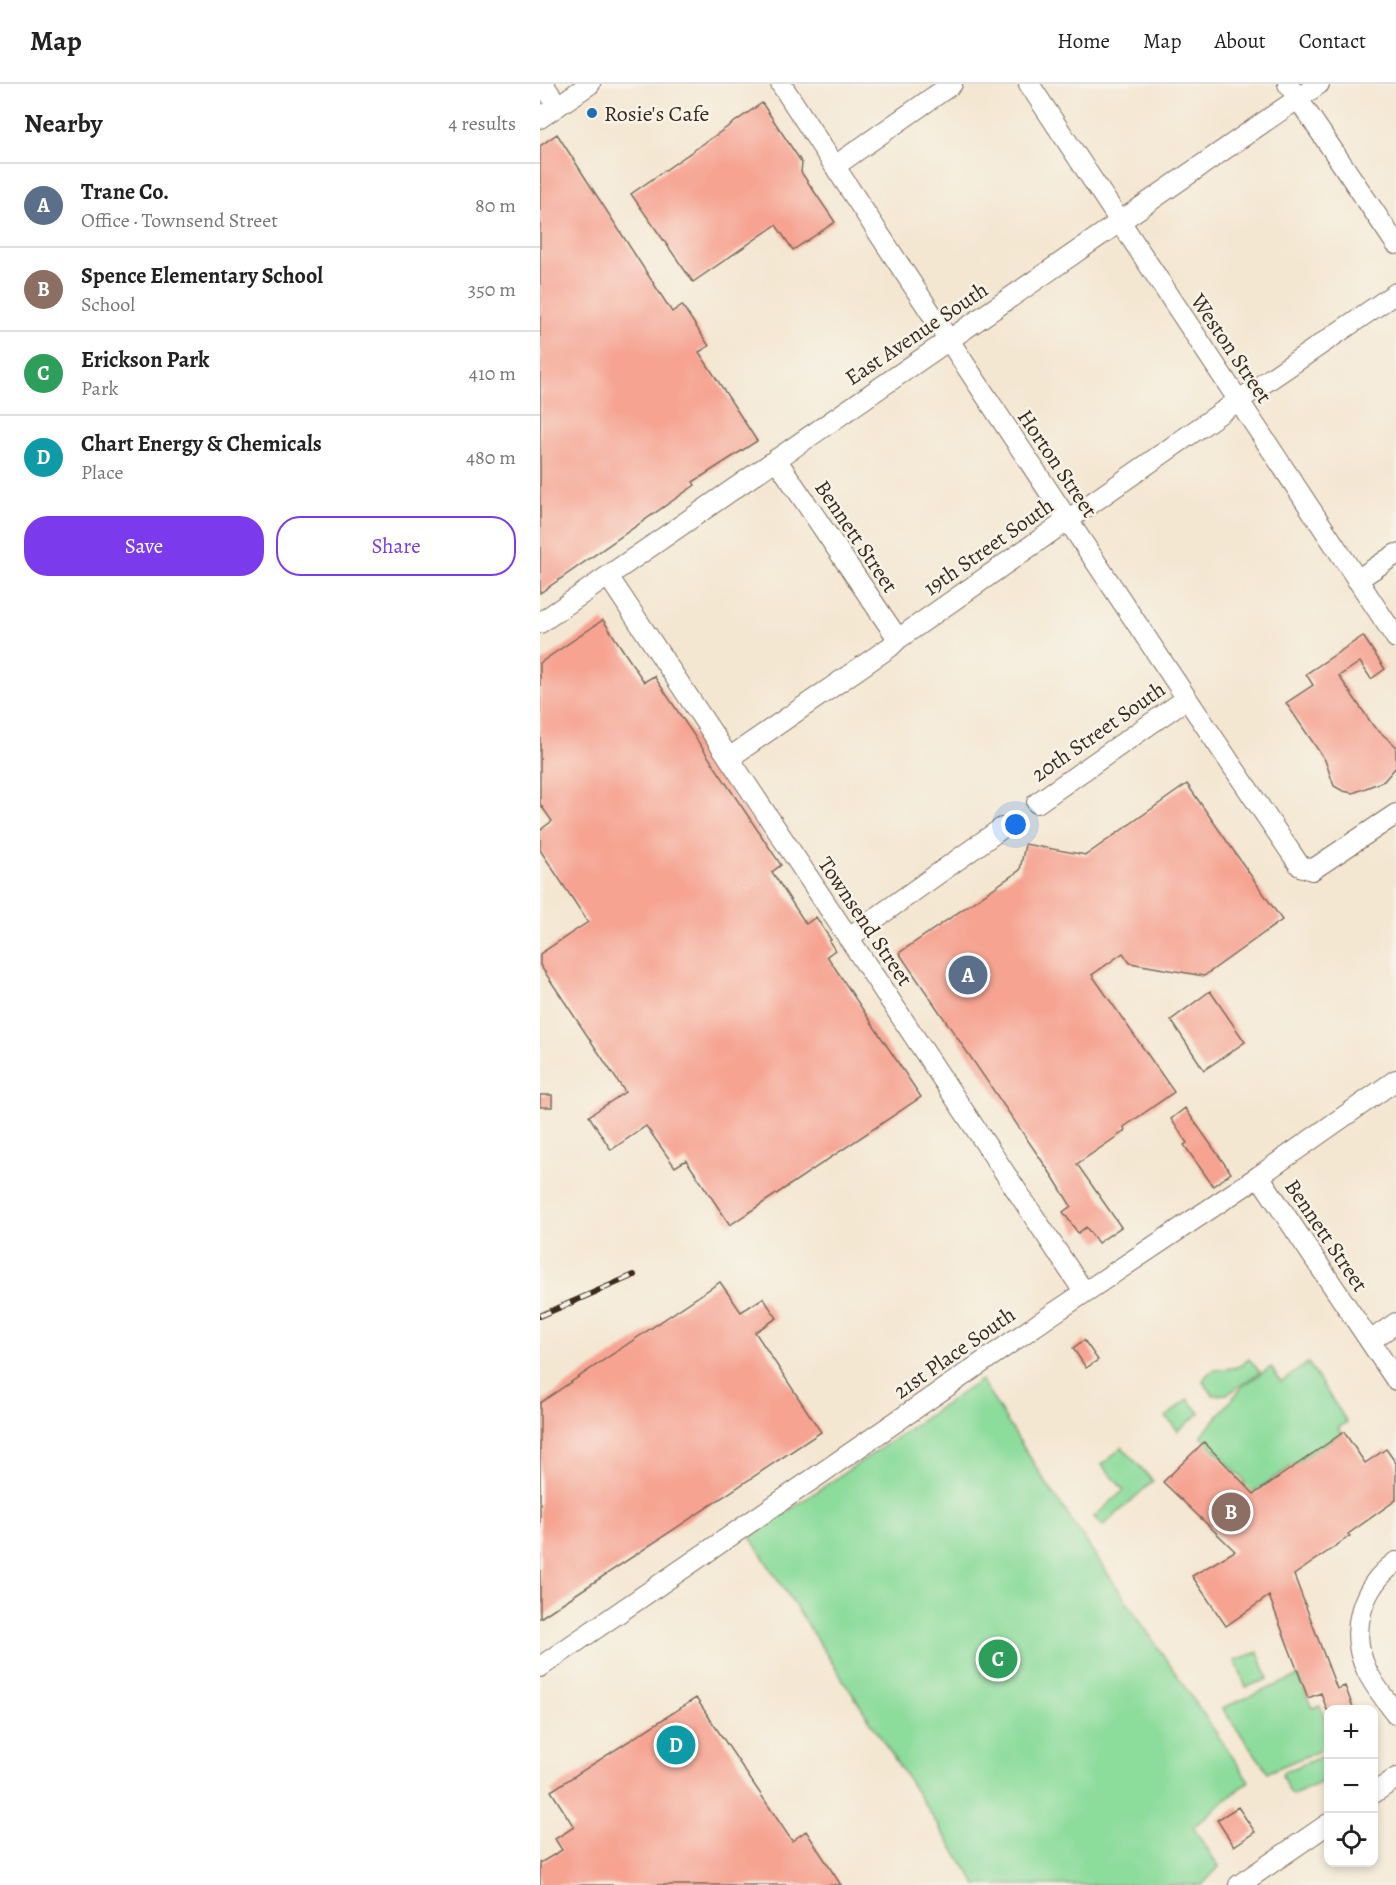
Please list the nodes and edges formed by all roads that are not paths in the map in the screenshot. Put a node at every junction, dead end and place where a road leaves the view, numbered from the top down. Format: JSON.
{"nodes":[{"id":1,"x":543,"y":84,"type":"edge"},
{"id":2,"x":590,"y":84,"type":"edge"},
{"id":3,"x":781,"y":84,"type":"edge"},
{"id":4,"x":952,"y":84,"type":"edge"},
{"id":5,"x":1029,"y":84,"type":"edge"},
{"id":6,"x":1319,"y":84,"type":"edge"},
{"id":7,"x":1293,"y":91,"type":"edge"},
{"id":8,"x":558,"y":106,"type":"junction"},
{"id":9,"x":540,"y":118,"type":"edge"},
{"id":10,"x":835,"y":166,"type":"junction"},
{"id":11,"x":1119,"y":223,"type":"junction"},
{"id":12,"x":1396,"y":244,"type":"edge"},
{"id":13,"x":1396,"y":293,"type":"edge"},
{"id":14,"x":948,"y":340,"type":"junction"},
{"id":15,"x":1238,"y":401,"type":"junction"},
{"id":16,"x":777,"y":459,"type":"junction"},
{"id":17,"x":1067,"y":520,"type":"junction"},
{"id":18,"x":1396,"y":554,"type":"edge"},
{"id":19,"x":608,"y":576,"type":"junction"},
{"id":20,"x":1357,"y":580,"type":"junction"},
{"id":21,"x":540,"y":623,"type":"edge"},
{"id":22,"x":1396,"y":638,"type":"edge"},
{"id":23,"x":897,"y":639,"type":"junction"},
{"id":24,"x":1186,"y":699,"type":"junction"},
{"id":25,"x":729,"y":758,"type":"junction"},
{"id":26,"x":1036,"y":803,"type":"dead end"},
{"id":27,"x":1396,"y":814,"type":"edge"},
{"id":28,"x":1002,"y":828,"type":"dead end"},
{"id":29,"x":848,"y":938,"type":"junction"},
{"id":30,"x":1396,"y":1080,"type":"edge"},
{"id":31,"x":1259,"y":1176,"type":"junction"},
{"id":32,"x":1084,"y":1292,"type":"junction"},
{"id":33,"x":1396,"y":1323,"type":"edge"},
{"id":34,"x":1370,"y":1341,"type":"junction"},
{"id":35,"x":1396,"y":1380,"type":"edge"},
{"id":36,"x":1396,"y":1562,"type":"edge"},
{"id":37,"x":540,"y":1667,"type":"edge"},
{"id":38,"x":1396,"y":1714,"type":"edge"},
{"id":39,"x":1396,"y":1778,"type":"edge"},
{"id":40,"x":1378,"y":1790,"type":"edge"},
{"id":41,"x":1324,"y":1827,"type":"edge"},
{"id":42,"x":1239,"y":1885,"type":"edge"}],
"edges":[{"from":1,"to":8,"type":"street"},
{"from":2,"to":8,"type":"street"},
{"from":3,"to":10,"type":"street","name":"Horton Street"},
{"from":4,"to":10,"type":"street"},
{"from":5,"to":11,"type":"street","name":"Weston Street"},
{"from":6,"to":7,"type":"street","name":"East Avenue South"},
{"from":7,"to":11,"type":"street","name":"East Avenue South"},
{"from":7,"to":12,"type":"street"},
{"from":8,"to":9,"type":"street"},
{"from":10,"to":14,"type":"street","name":"Horton Street"},
{"from":11,"to":14,"type":"street","name":"East Avenue South"},
{"from":11,"to":15,"type":"street","name":"Weston Street"},
{"from":13,"to":15,"type":"street","name":"19th Street South"},
{"from":14,"to":16,"type":"street","name":"East Avenue South"},
{"from":14,"to":17,"type":"street","name":"Horton Street"},
{"from":15,"to":17,"type":"street","name":"19th Street South"},
{"from":15,"to":20,"type":"street","name":"Weston Street"},
{"from":16,"to":19,"type":"street","name":"East Avenue South"},
{"from":16,"to":23,"type":"street","name":"Bennett Street"},
{"from":17,"to":23,"type":"street","name":"19th Street South"},
{"from":17,"to":24,"type":"street","name":"Horton Street"},
{"from":18,"to":20,"type":"street"},
{"from":19,"to":21,"type":"street","name":"East Avenue South"},
{"from":19,"to":25,"type":"street","name":"Townsend Street"},
{"from":20,"to":22,"type":"street","name":"Weston Street"},
{"from":23,"to":25,"type":"street","name":"19th Street South"},
{"from":24,"to":26,"type":"street","name":"20th Street South"},
{"from":24,"to":27,"type":"street","name":"Horton Street"},
{"from":25,"to":29,"type":"street","name":"Townsend Street"},
{"from":28,"to":29,"type":"street"},
{"from":29,"to":32,"type":"street","name":"Townsend Street"},
{"from":30,"to":31,"type":"street","name":"21st Place South"},
{"from":31,"to":32,"type":"street","name":"21st Place South"},
{"from":31,"to":34,"type":"street","name":"Bennett Street"},
{"from":32,"to":37,"type":"street","name":"21st Place South"},
{"from":33,"to":34,"type":"street"},
{"from":34,"to":35,"type":"street","name":"Bennett Street"},
{"from":36,"to":38,"type":"street"},
{"from":39,"to":40,"type":"street"},
{"from":41,"to":42,"type":"street"}]}
